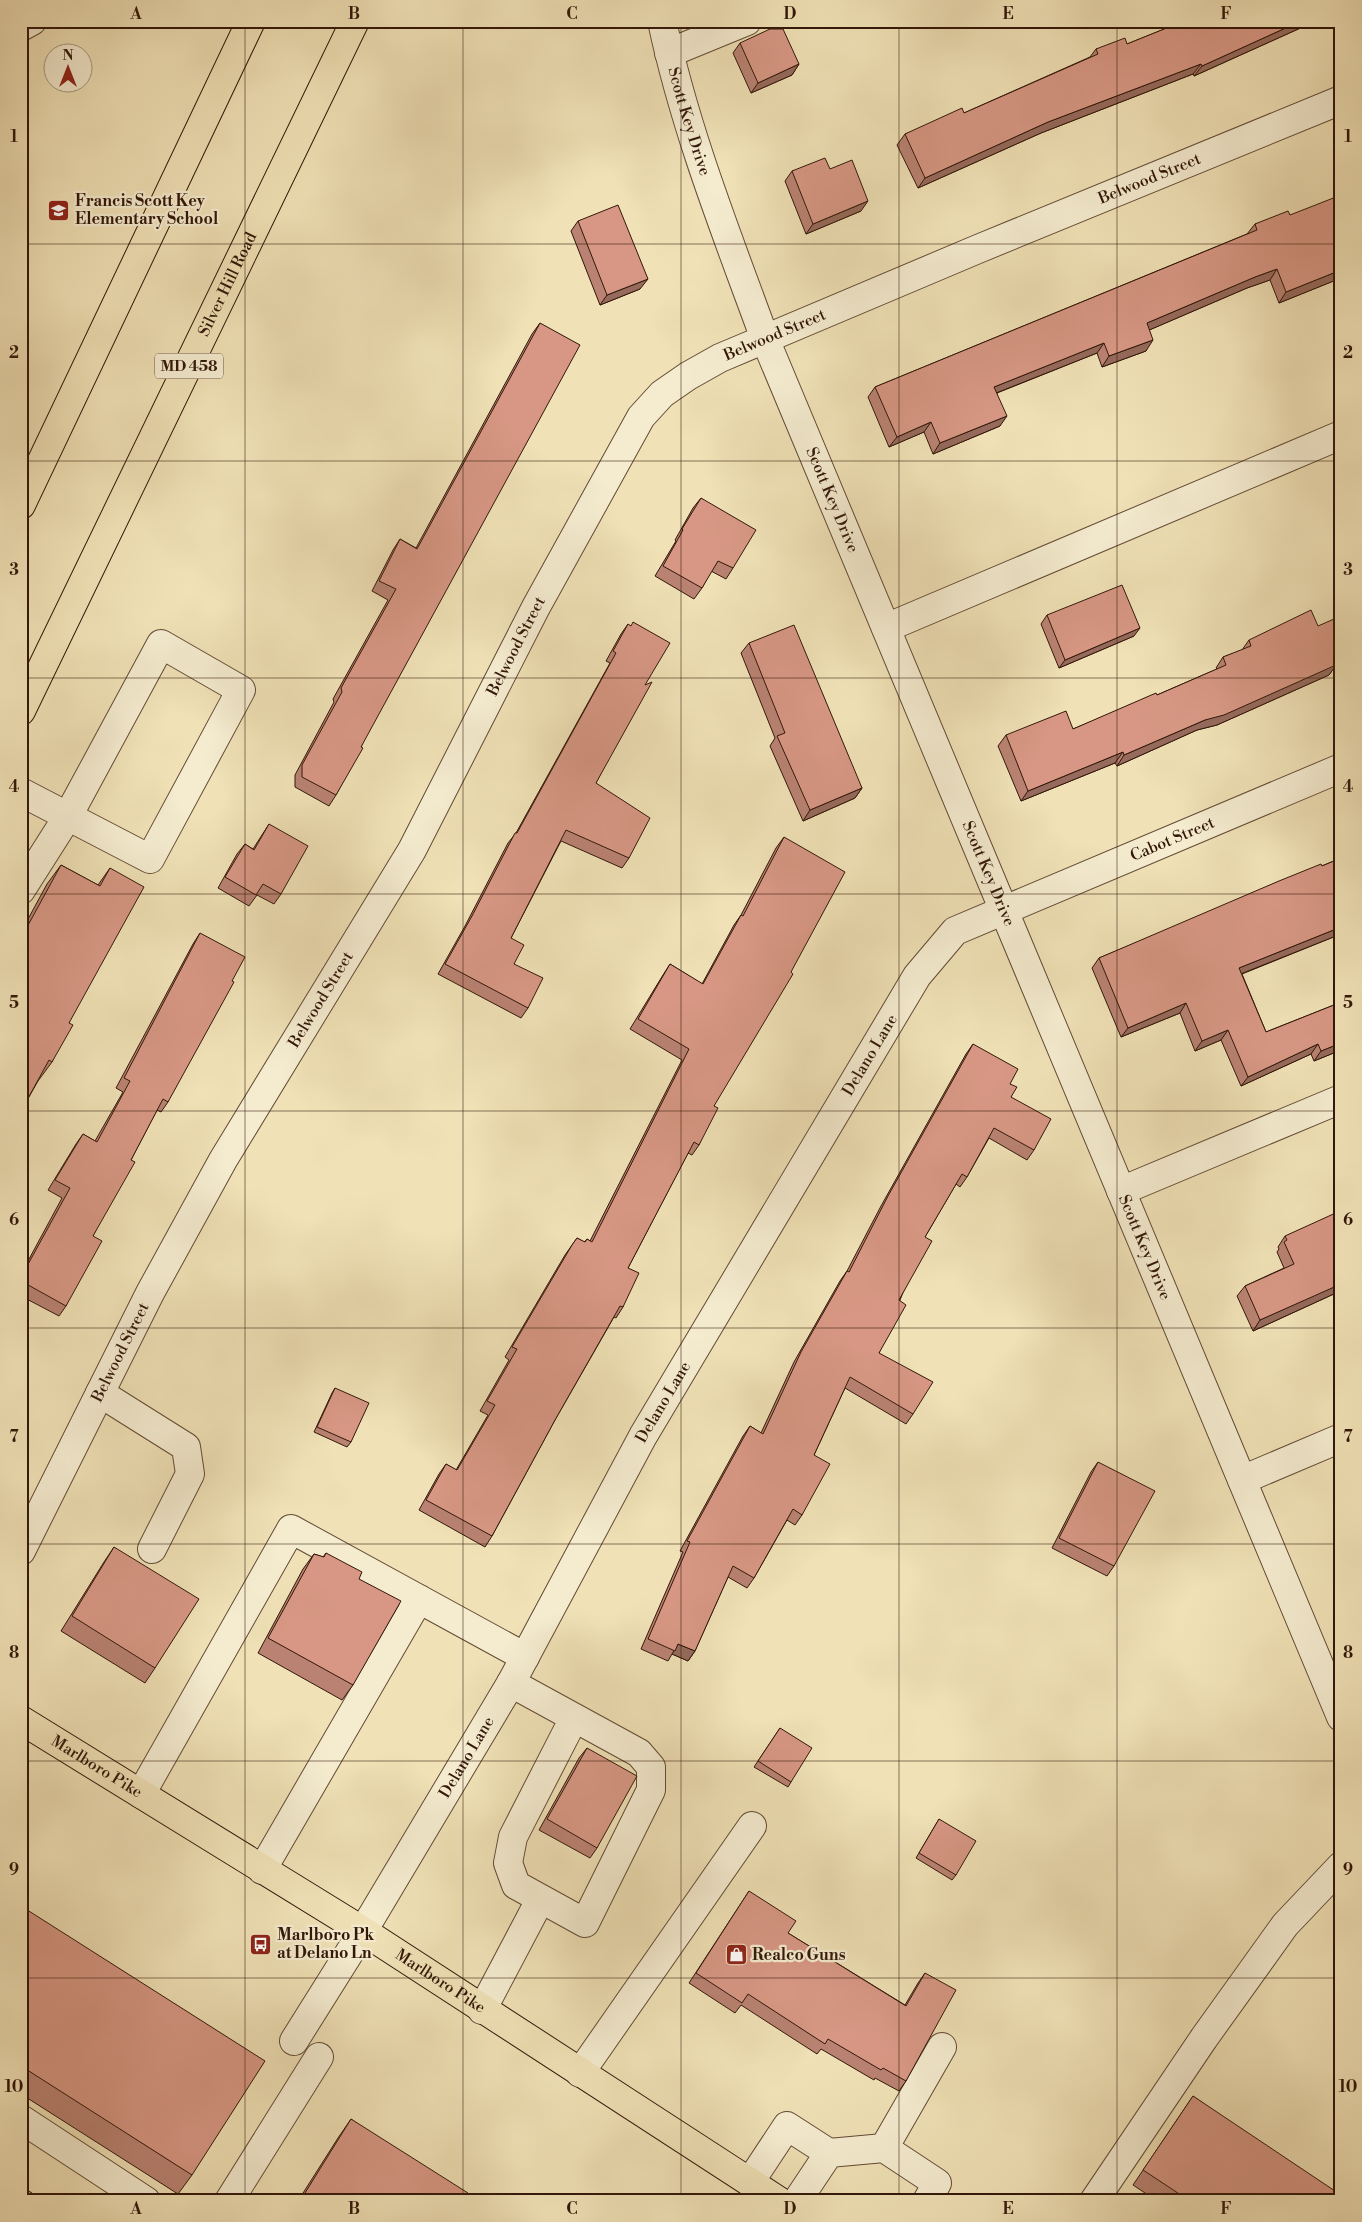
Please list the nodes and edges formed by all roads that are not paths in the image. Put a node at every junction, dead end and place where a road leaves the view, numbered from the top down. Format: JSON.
{"nodes":[{"id":1,"x":32,"y":21,"type":"edge"},
{"id":2,"x":251,"y":21,"type":"edge"},
{"id":3,"x":355,"y":21,"type":"edge"},
{"id":4,"x":662,"y":21,"type":"edge"},
{"id":5,"x":747,"y":21,"type":"edge"},
{"id":6,"x":21,"y":27,"type":"edge"},
{"id":7,"x":668,"y":53,"type":"junction"},
{"id":8,"x":1341,"y":100,"type":"edge"},
{"id":9,"x":765,"y":339,"type":"junction"},
{"id":10,"x":1341,"y":435,"type":"edge"},
{"id":11,"x":21,"y":505,"type":"edge"},
{"id":12,"x":886,"y":628,"type":"junction"},
{"id":13,"x":21,"y":711,"type":"edge"},
{"id":14,"x":1341,"y":768,"type":"edge"},
{"id":15,"x":21,"y":792,"type":"edge"},
{"id":16,"x":68,"y":816,"type":"junction"},
{"id":17,"x":21,"y":890,"type":"edge"},
{"id":18,"x":1003,"y":910,"type":"junction"},
{"id":19,"x":1341,"y":1099,"type":"edge"},
{"id":20,"x":1121,"y":1191,"type":"junction"},
{"id":21,"x":100,"y":1393,"type":"junction"},
{"id":22,"x":1341,"y":1438,"type":"edge"},
{"id":23,"x":1242,"y":1480,"type":"junction"},
{"id":24,"x":152,"y":1549,"type":"dead end"},
{"id":25,"x":21,"y":1551,"type":"edge"},
{"id":26,"x":420,"y":1599,"type":"junction"},
{"id":27,"x":525,"y":1657,"type":"junction"},
{"id":28,"x":511,"y":1683,"type":"junction"},
{"id":29,"x":1341,"y":1717,"type":"edge"},
{"id":30,"x":574,"y":1718,"type":"junction"},
{"id":31,"x":21,"y":1720,"type":"edge"},
{"id":32,"x":141,"y":1794,"type":"junction"},
{"id":33,"x":752,"y":1826,"type":"dead end"},
{"id":34,"x":1341,"y":1866,"type":"edge"},
{"id":35,"x":262,"y":1870,"type":"junction"},
{"id":36,"x":540,"y":1900,"type":"junction"},
{"id":37,"x":363,"y":1931,"type":"junction"},
{"id":38,"x":482,"y":2010,"type":"junction"},
{"id":39,"x":294,"y":2041,"type":"dead end"},
{"id":40,"x":942,"y":2047,"type":"dead end"},
{"id":41,"x":319,"y":2057,"type":"dead end"},
{"id":42,"x":580,"y":2073,"type":"junction"},
{"id":43,"x":21,"y":2120,"type":"edge"},
{"id":44,"x":884,"y":2148,"type":"junction"},
{"id":45,"x":829,"y":2153,"type":"junction"},
{"id":46,"x":750,"y":2182,"type":"junction"},
{"id":47,"x":146,"y":2201,"type":"edge"},
{"id":48,"x":229,"y":2201,"type":"edge"},
{"id":49,"x":779,"y":2201,"type":"edge"},
{"id":50,"x":797,"y":2201,"type":"edge"},
{"id":51,"x":926,"y":2201,"type":"edge"},
{"id":52,"x":1094,"y":2201,"type":"edge"}],
"edges":[{"from":1,"to":6,"type":"street"},
{"from":2,"to":11,"type":"main road"},
{"from":3,"to":13,"type":"main road","name":"Silver Hill Road","number":"MD 458"},
{"from":4,"to":7,"type":"street","name":"Scott Key Drive"},
{"from":5,"to":7,"type":"street"},
{"from":7,"to":9,"type":"street","name":"Scott Key Drive"},
{"from":8,"to":9,"type":"street","name":"Belwood Street"},
{"from":9,"to":12,"type":"street","name":"Scott Key Drive"},
{"from":9,"to":21,"type":"street","name":"Belwood Street"},
{"from":10,"to":12,"type":"street"},
{"from":12,"to":18,"type":"street","name":"Scott Key Drive"},
{"from":14,"to":18,"type":"street","name":"Cabot Street"},
{"from":15,"to":16,"type":"street"},
{"from":16,"to":16,"type":"street"},
{"from":16,"to":17,"type":"street"},
{"from":18,"to":20,"type":"street","name":"Scott Key Drive"},
{"from":18,"to":27,"type":"street","name":"Delano Lane"},
{"from":19,"to":20,"type":"street"},
{"from":20,"to":23,"type":"street","name":"Scott Key Drive"},
{"from":21,"to":24,"type":"street"},
{"from":21,"to":25,"type":"street","name":"Belwood Street"},
{"from":22,"to":23,"type":"street"},
{"from":23,"to":29,"type":"street","name":"Scott Key Drive"},
{"from":26,"to":27,"type":"street"},
{"from":26,"to":32,"type":"street"},
{"from":26,"to":35,"type":"street"},
{"from":27,"to":28,"type":"street","name":"Delano Lane"},
{"from":28,"to":30,"type":"street"},
{"from":28,"to":37,"type":"street","name":"Delano Lane"},
{"from":30,"to":36,"type":"street"},
{"from":30,"to":36,"type":"street"},
{"from":31,"to":32,"type":"main road","name":"Marlboro Pike"},
{"from":32,"to":35,"type":"main road","name":"Marlboro Pike"},
{"from":33,"to":42,"type":"street"},
{"from":34,"to":52,"type":"street"},
{"from":35,"to":37,"type":"main road","name":"Marlboro Pike"},
{"from":36,"to":38,"type":"street"},
{"from":37,"to":38,"type":"main road","name":"Marlboro Pike"},
{"from":37,"to":39,"type":"street","name":"Delano Lane"},
{"from":38,"to":42,"type":"main road","name":"Marlboro Pike"},
{"from":40,"to":44,"type":"street"},
{"from":41,"to":48,"type":"street"},
{"from":42,"to":46,"type":"main road","name":"Marlboro Pike"},
{"from":43,"to":47,"type":"street"},
{"from":44,"to":45,"type":"street"},
{"from":44,"to":51,"type":"street"},
{"from":45,"to":46,"type":"street"},
{"from":45,"to":50,"type":"street"},
{"from":46,"to":49,"type":"main road","name":"Marlboro Pike"}]}
